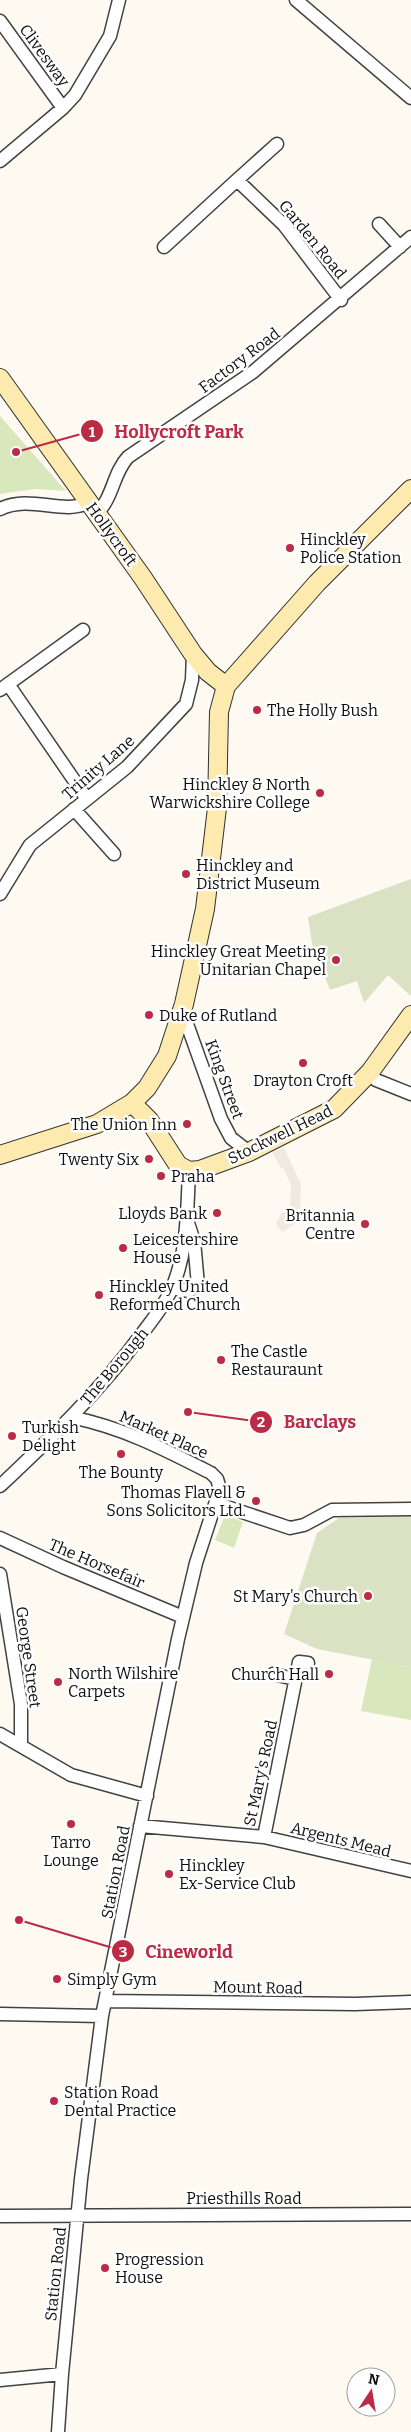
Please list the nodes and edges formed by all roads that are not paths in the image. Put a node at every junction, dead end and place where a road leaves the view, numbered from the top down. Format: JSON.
{"nodes":[{"id":1,"x":119,"y":0,"type":"edge"},
{"id":2,"x":296,"y":0,"type":"edge"},
{"id":3,"x":0,"y":21,"type":"edge"},
{"id":4,"x":411,"y":98,"type":"edge"},
{"id":5,"x":63,"y":108,"type":"junction"},
{"id":6,"x":277,"y":144,"type":"dead end"},
{"id":7,"x":0,"y":161,"type":"edge"},
{"id":8,"x":237,"y":180,"type":"junction"},
{"id":9,"x":379,"y":224,"type":"dead end"},
{"id":10,"x":411,"y":237,"type":"edge"},
{"id":11,"x":164,"y":247,"type":"dead end"},
{"id":12,"x":400,"y":247,"type":"junction"},
{"id":13,"x":340,"y":300,"type":"junction"},
{"id":14,"x":0,"y":378,"type":"edge"},
{"id":15,"x":411,"y":489,"type":"edge"},
{"id":16,"x":0,"y":508,"type":"edge"},
{"id":17,"x":93,"y":508,"type":"junction"},
{"id":18,"x":83,"y":630,"type":"dead end"},
{"id":19,"x":193,"y":654,"type":"junction"},
{"id":20,"x":226,"y":686,"type":"junction"},
{"id":21,"x":4,"y":687,"type":"edge"},
{"id":22,"x":87,"y":799,"type":"junction"},
{"id":23,"x":74,"y":809,"type":"junction"},
{"id":24,"x":114,"y":854,"type":"dead end"},
{"id":25,"x":0,"y":894,"type":"edge"},
{"id":26,"x":182,"y":1010,"type":"junction"},
{"id":27,"x":411,"y":1015,"type":"edge"},
{"id":28,"x":370,"y":1072,"type":"junction"},
{"id":29,"x":411,"y":1094,"type":"edge"},
{"id":30,"x":132,"y":1103,"type":"junction"},
{"id":31,"x":249,"y":1152,"type":"junction"},
{"id":32,"x":0,"y":1155,"type":"edge"},
{"id":33,"x":189,"y":1171,"type":"junction"},
{"id":34,"x":187,"y":1221,"type":"junction"},
{"id":35,"x":172,"y":1288,"type":"junction"},
{"id":36,"x":71,"y":1417,"type":"junction"},
{"id":37,"x":214,"y":1476,"type":"joint"},
{"id":38,"x":0,"y":1486,"type":"edge"},
{"id":39,"x":215,"y":1509,"type":"junction"},
{"id":40,"x":411,"y":1509,"type":"edge"},
{"id":41,"x":0,"y":1538,"type":"edge"},
{"id":42,"x":0,"y":1574,"type":"edge"},
{"id":43,"x":183,"y":1617,"type":"junction"},
{"id":44,"x":308,"y":1663,"type":"dead end"},
{"id":45,"x":273,"y":1674,"type":"dead end"},
{"id":46,"x":295,"y":1679,"type":"junction"},
{"id":47,"x":0,"y":1734,"type":"edge"},
{"id":48,"x":21,"y":1746,"type":"junction"},
{"id":49,"x":147,"y":1796,"type":"junction"},
{"id":50,"x":140,"y":1826,"type":"junction"},
{"id":51,"x":264,"y":1837,"type":"junction"},
{"id":52,"x":411,"y":1871,"type":"edge"},
{"id":53,"x":105,"y":2001,"type":"junction"},
{"id":54,"x":411,"y":2002,"type":"edge"},
{"id":55,"x":0,"y":2014,"type":"edge"},
{"id":56,"x":102,"y":2016,"type":"junction"},
{"id":57,"x":411,"y":2214,"type":"edge"},
{"id":58,"x":77,"y":2215,"type":"junction"},
{"id":59,"x":0,"y":2216,"type":"edge"},
{"id":60,"x":62,"y":2374,"type":"junction"},
{"id":61,"x":0,"y":2380,"type":"edge"},
{"id":62,"x":58,"y":2432,"type":"edge"}],
"edges":[{"from":1,"to":5,"type":"street"},
{"from":2,"to":4,"type":"street"},
{"from":3,"to":5,"type":"street","name":"Clivesway"},
{"from":5,"to":7,"type":"street"},
{"from":6,"to":8,"type":"street"},
{"from":8,"to":11,"type":"street"},
{"from":8,"to":13,"type":"street","name":"Garden Road"},
{"from":9,"to":12,"type":"street"},
{"from":10,"to":12,"type":"street","name":"Factory Road"},
{"from":12,"to":13,"type":"street","name":"Factory Road"},
{"from":13,"to":17,"type":"street","name":"Factory Road"},
{"from":14,"to":17,"type":"main road","name":"Hollycroft"},
{"from":15,"to":20,"type":"main road"},
{"from":16,"to":17,"type":"street"},
{"from":17,"to":19,"type":"main road","name":"Hollycroft"},
{"from":18,"to":21,"type":"street"},
{"from":19,"to":20,"type":"main road","name":"Hollycroft"},
{"from":19,"to":22,"type":"street","name":"Trinity Lane"},
{"from":20,"to":26,"type":"main road"},
{"from":21,"to":22,"type":"street"},
{"from":22,"to":23,"type":"street","name":"Trinity Lane"},
{"from":23,"to":24,"type":"street"},
{"from":23,"to":25,"type":"street","name":"Trinity Lane"},
{"from":26,"to":30,"type":"main road"},
{"from":26,"to":31,"type":"street","name":"King Street"},
{"from":27,"to":28,"type":"main road","name":"Stockwell Head"},
{"from":28,"to":29,"type":"street"},
{"from":28,"to":31,"type":"main road","name":"Stockwell Head"},
{"from":30,"to":32,"type":"main road"},
{"from":30,"to":33,"type":"main road"},
{"from":31,"to":33,"type":"main road","name":"Stockwell Head"},
{"from":33,"to":34,"type":"street","name":"The Borough"},
{"from":34,"to":35,"type":"street","name":"The Borough"},
{"from":34,"to":35,"type":"street","name":"The Borough"},
{"from":35,"to":36,"type":"street","name":"The Borough"},
{"from":36,"to":37,"type":"street","name":"Market Place"},
{"from":36,"to":38,"type":"street","name":"The Borough"},
{"from":37,"to":39,"type":"street","name":"Station Road"},
{"from":39,"to":40,"type":"street"},
{"from":39,"to":43,"type":"street","name":"Station Road"},
{"from":41,"to":43,"type":"street","name":"The Horsefair"},
{"from":42,"to":48,"type":"street","name":"George Street"},
{"from":43,"to":49,"type":"street","name":"Station Road"},
{"from":44,"to":46,"type":"street","name":"St Mary's Road"},
{"from":45,"to":46,"type":"street"},
{"from":46,"to":51,"type":"street","name":"St Mary's Road"},
{"from":47,"to":48,"type":"street"},
{"from":48,"to":49,"type":"street"},
{"from":49,"to":50,"type":"street","name":"Station Road"},
{"from":50,"to":51,"type":"street","name":"St Mary's Road"},
{"from":50,"to":53,"type":"street","name":"Station Road"},
{"from":51,"to":52,"type":"street","name":"Argents Mead"},
{"from":53,"to":54,"type":"street","name":"Mount Road"},
{"from":53,"to":56,"type":"street","name":"Station Road"},
{"from":55,"to":56,"type":"street"},
{"from":56,"to":58,"type":"street","name":"Station Road"},
{"from":57,"to":58,"type":"street","name":"Priesthills Road"},
{"from":58,"to":59,"type":"street","name":"Priesthills Road"},
{"from":58,"to":60,"type":"street","name":"Station Road"},
{"from":60,"to":61,"type":"street"},
{"from":60,"to":62,"type":"street","name":"Station Road"}]}
